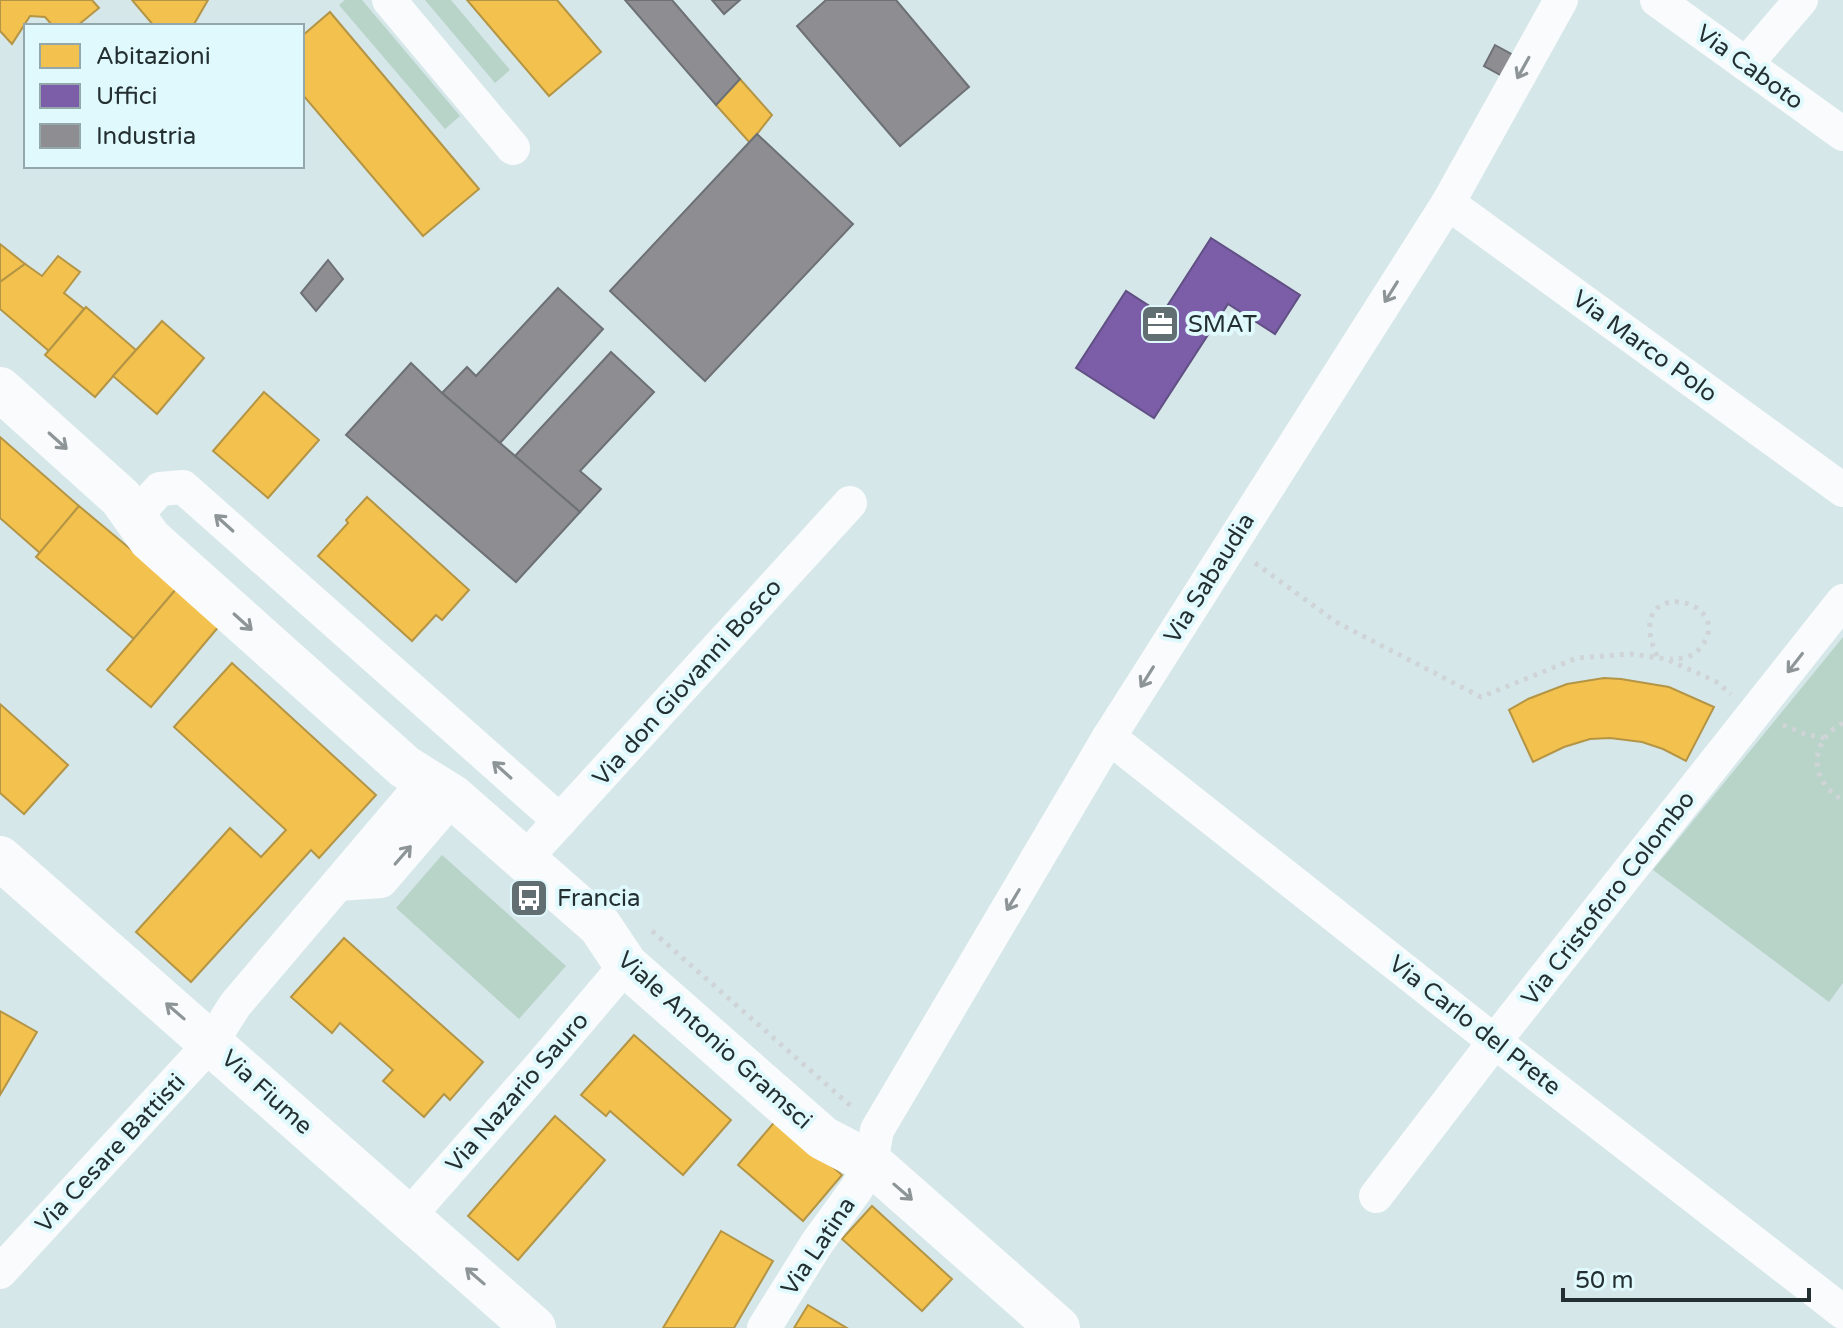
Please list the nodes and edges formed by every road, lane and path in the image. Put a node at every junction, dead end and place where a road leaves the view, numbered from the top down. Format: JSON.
{"nodes":[{"id":1,"x":389,"y":0,"type":"edge"},
{"id":2,"x":1561,"y":0,"type":"edge"},
{"id":3,"x":1657,"y":0,"type":"edge"},
{"id":4,"x":1801,"y":0,"type":"edge"},
{"id":5,"x":1746,"y":64,"type":"junction"},
{"id":6,"x":1843,"y":134,"type":"edge"},
{"id":7,"x":513,"y":148,"type":"dead end"},
{"id":8,"x":1448,"y":203,"type":"junction"},
{"id":9,"x":0,"y":389,"type":"edge"},
{"id":10,"x":1843,"y":490,"type":"edge"},
{"id":11,"x":850,"y":503,"type":"dead end"},
{"id":12,"x":134,"y":517,"type":"junction"},
{"id":13,"x":1226,"y":552,"type":"junction"},
{"id":14,"x":1843,"y":601,"type":"edge"},
{"id":15,"x":1658,"y":656,"type":"junction"},
{"id":16,"x":1666,"y":659,"type":"junction"},
{"id":17,"x":1754,"y":714,"type":"junction"},
{"id":18,"x":1843,"y":723,"type":"edge"},
{"id":19,"x":1109,"y":737,"type":"junction"},
{"id":20,"x":439,"y":789,"type":"junction"},
{"id":21,"x":1843,"y":800,"type":"edge"},
{"id":22,"x":560,"y":821,"type":"junction"},
{"id":23,"x":0,"y":858,"type":"edge"},
{"id":24,"x":524,"y":860,"type":"junction"},
{"id":25,"x":626,"y":965,"type":"junction"},
{"id":26,"x":1495,"y":1042,"type":"junction"},
{"id":27,"x":211,"y":1043,"type":"junction"},
{"id":28,"x":871,"y":1163,"type":"junction"},
{"id":29,"x":1376,"y":1196,"type":"dead end"},
{"id":30,"x":408,"y":1217,"type":"junction"},
{"id":31,"x":0,"y":1272,"type":"edge"},
{"id":32,"x":1843,"y":1312,"type":"edge"},
{"id":33,"x":534,"y":1328,"type":"edge"},
{"id":34,"x":764,"y":1328,"type":"edge"},
{"id":35,"x":1058,"y":1328,"type":"edge"}],
"edges":[{"from":1,"to":7,"type":"street"},
{"from":2,"to":8,"type":"street","name":"Via Sabaudia","one_way":true},
{"from":3,"to":5,"type":"street","name":"Via Caboto"},
{"from":4,"to":5,"type":"street"},
{"from":5,"to":6,"type":"street","name":"Via Caboto"},
{"from":8,"to":10,"type":"street","name":"Via Marco Polo"},
{"from":8,"to":13,"type":"street","name":"Via Sabaudia","one_way":true},
{"from":9,"to":12,"type":"street","name":"Viale Antonio Gramsci","one_way":true},
{"from":11,"to":22,"type":"street","name":"Via don Giovanni Bosco"},
{"from":12,"to":20,"type":"street","name":"Viale Antonio Gramsci","one_way":true},
{"from":22,"to":12,"type":"street","one_way":true},
{"from":13,"to":15,"type":"path"},
{"from":13,"to":19,"type":"street","name":"Via Sabaudia","one_way":true},
{"from":14,"to":17,"type":"street","name":"Via Cristoforo Colombo","one_way":true},
{"from":15,"to":16,"type":"path"},
{"from":15,"to":16,"type":"path"},
{"from":16,"to":17,"type":"path"},
{"from":17,"to":26,"type":"street","name":"Via Cristoforo Colombo"},
{"from":18,"to":21,"type":"path"},
{"from":19,"to":26,"type":"street","name":"Via Carlo del Prete"},
{"from":19,"to":28,"type":"street","name":"Via Sabaudia","one_way":true},
{"from":20,"to":24,"type":"street","name":"Viale Antonio Gramsci"},
{"from":20,"to":27,"type":"street","name":"Via Cesare Battisti"},
{"from":22,"to":24,"type":"street","name":"Via don Giovanni Bosco"},
{"from":27,"to":23,"type":"street","name":"Via Fiume","one_way":true},
{"from":24,"to":25,"type":"street","name":"Viale Antonio Gramsci"},
{"from":25,"to":28,"type":"street","name":"Viale Antonio Gramsci"},
{"from":25,"to":30,"type":"street","name":"Via Nazario Sauro"},
{"from":26,"to":29,"type":"street","name":"Via Cristoforo Colombo"},
{"from":26,"to":32,"type":"street","name":"Via Carlo del Prete"},
{"from":27,"to":30,"type":"street","name":"Via Fiume"},
{"from":27,"to":31,"type":"street","name":"Via Cesare Battisti"},
{"from":28,"to":34,"type":"street","name":"Via Latina"},
{"from":28,"to":35,"type":"street","name":"Viale Antonio Gramsci","one_way":true},
{"from":33,"to":30,"type":"street","name":"Via Fiume","one_way":true}]}
